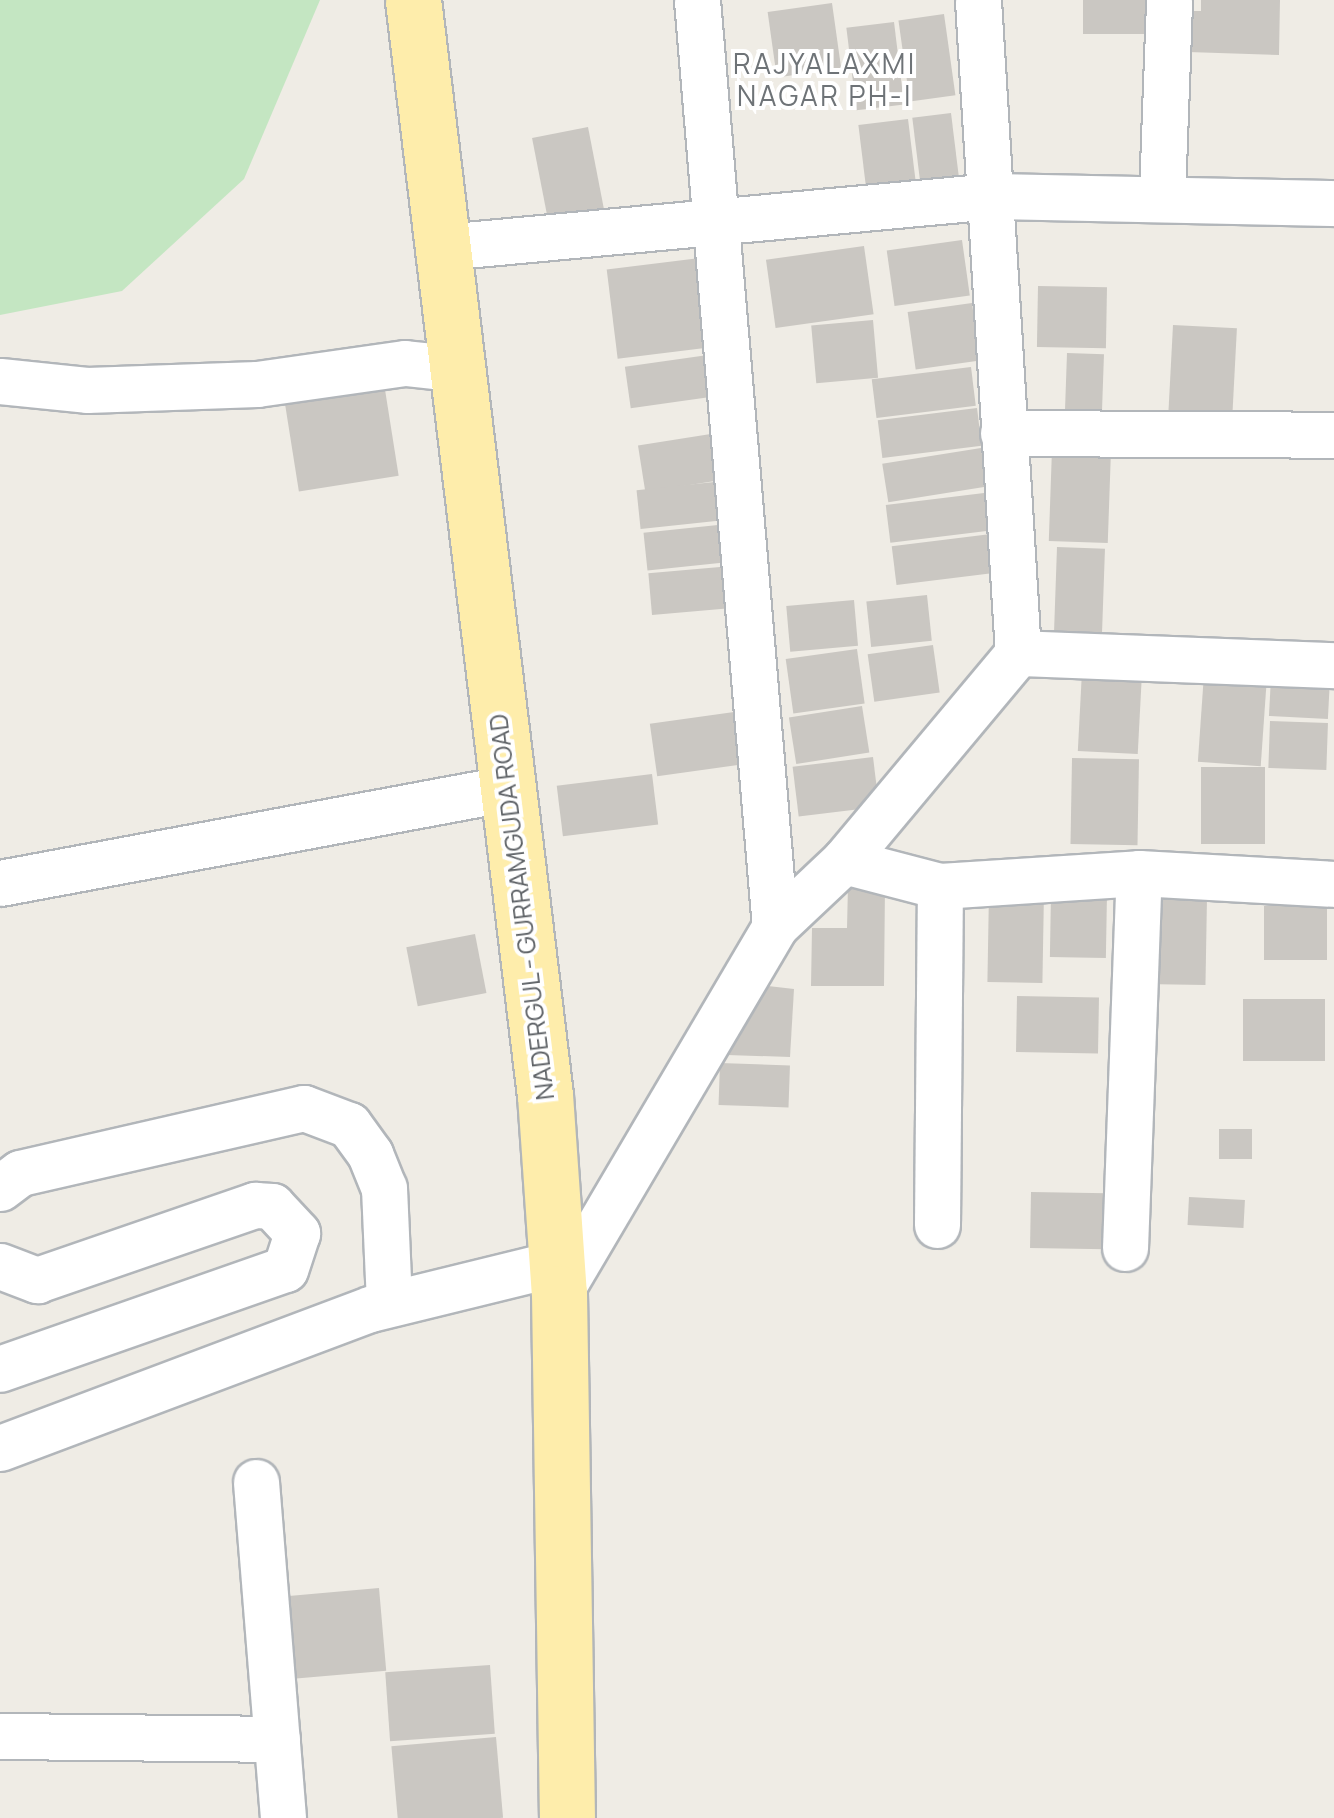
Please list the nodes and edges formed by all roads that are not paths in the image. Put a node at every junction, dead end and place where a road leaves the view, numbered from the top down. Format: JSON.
{"nodes":[{"id":1,"x":413,"y":0,"type":"edge"},
{"id":2,"x":696,"y":0,"type":"edge"},
{"id":3,"x":978,"y":0,"type":"edge"},
{"id":4,"x":1169,"y":0,"type":"edge"},
{"id":5,"x":1162,"y":194,"type":"junction"},
{"id":6,"x":994,"y":196,"type":"junction"},
{"id":7,"x":1334,"y":203,"type":"edge"},
{"id":8,"x":715,"y":220,"type":"junction"},
{"id":9,"x":444,"y":247,"type":"junction"},
{"id":10,"x":451,"y":368,"type":"junction"},
{"id":11,"x":0,"y":381,"type":"edge"},
{"id":12,"x":1003,"y":433,"type":"junction"},
{"id":13,"x":1334,"y":435,"type":"edge"},
{"id":14,"x":1018,"y":653,"type":"junction"},
{"id":15,"x":1334,"y":665,"type":"edge"},
{"id":16,"x":509,"y":788,"type":"junction"},
{"id":17,"x":844,"y":861,"type":"junction"},
{"id":18,"x":1139,"y":873,"type":"junction"},
{"id":19,"x":0,"y":882,"type":"edge"},
{"id":20,"x":1334,"y":884,"type":"edge"},
{"id":21,"x":940,"y":886,"type":"junction"},
{"id":22,"x":774,"y":926,"type":"junction"},
{"id":23,"x":0,"y":1188,"type":"edge"},
{"id":24,"x":937,"y":1225,"type":"dead end"},
{"id":25,"x":1125,"y":1248,"type":"dead end"},
{"id":26,"x":0,"y":1266,"type":"edge"},
{"id":27,"x":558,"y":1278,"type":"junction"},
{"id":28,"x":389,"y":1303,"type":"junction"},
{"id":29,"x":0,"y":1369,"type":"edge"},
{"id":30,"x":0,"y":1448,"type":"edge"},
{"id":31,"x":256,"y":1482,"type":"dead end"},
{"id":32,"x":0,"y":1736,"type":"edge"},
{"id":33,"x":276,"y":1739,"type":"junction"},
{"id":34,"x":283,"y":1818,"type":"edge"},
{"id":35,"x":567,"y":1818,"type":"edge"}],
"edges":[{"from":1,"to":9,"type":"main road","name":"NADERGUL - GURRAMGUDA ROAD"},
{"from":2,"to":8,"type":"street"},
{"from":3,"to":6,"type":"street"},
{"from":4,"to":5,"type":"street"},
{"from":5,"to":6,"type":"street"},
{"from":5,"to":7,"type":"street"},
{"from":6,"to":8,"type":"street"},
{"from":6,"to":12,"type":"street"},
{"from":8,"to":9,"type":"street"},
{"from":8,"to":22,"type":"street"},
{"from":9,"to":10,"type":"main road","name":"NADERGUL - GURRAMGUDA ROAD"},
{"from":10,"to":11,"type":"street"},
{"from":10,"to":16,"type":"main road","name":"NADERGUL - GURRAMGUDA ROAD"},
{"from":12,"to":13,"type":"street"},
{"from":12,"to":14,"type":"street"},
{"from":14,"to":15,"type":"street"},
{"from":14,"to":17,"type":"street"},
{"from":16,"to":19,"type":"street"},
{"from":16,"to":27,"type":"main road","name":"NADERGUL - GURRAMGUDA ROAD"},
{"from":17,"to":21,"type":"street"},
{"from":17,"to":22,"type":"street"},
{"from":18,"to":20,"type":"street"},
{"from":18,"to":21,"type":"street"},
{"from":18,"to":25,"type":"street"},
{"from":21,"to":24,"type":"street"},
{"from":22,"to":27,"type":"street"},
{"from":23,"to":28,"type":"street"},
{"from":26,"to":29,"type":"street"},
{"from":27,"to":28,"type":"street"},
{"from":27,"to":35,"type":"main road","name":"NADERGUL - GURRAMGUDA ROAD"},
{"from":28,"to":30,"type":"street"},
{"from":31,"to":33,"type":"street"},
{"from":32,"to":33,"type":"street"},
{"from":33,"to":34,"type":"street"}]}
